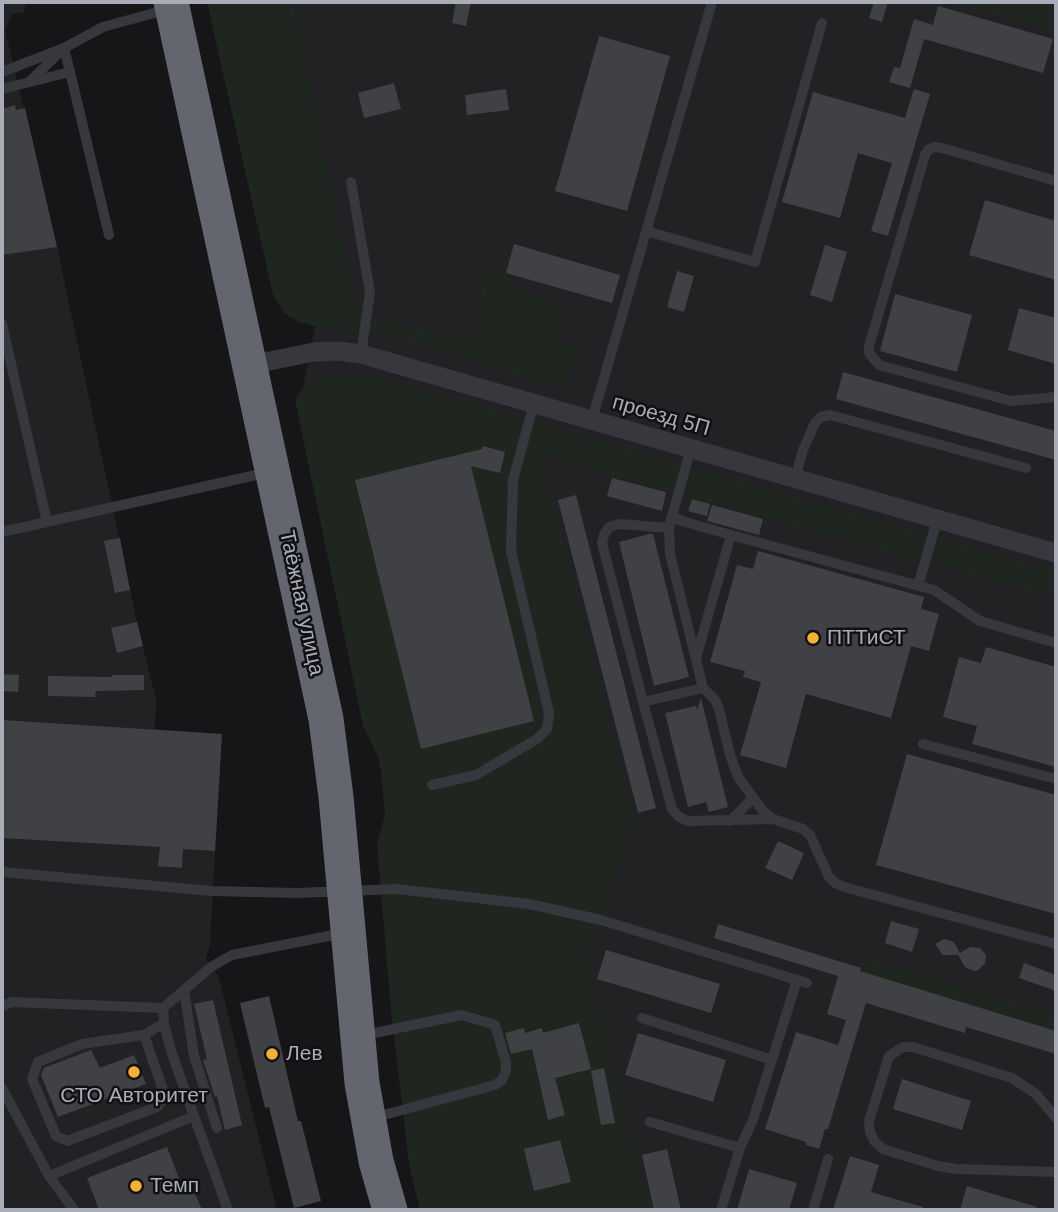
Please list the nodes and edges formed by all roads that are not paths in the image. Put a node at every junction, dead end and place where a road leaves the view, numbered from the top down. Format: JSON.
{"nodes":[{"id":1,"x":712,"y":2,"type":"edge"},
{"id":2,"x":172,"y":5,"type":"edge"},
{"id":3,"x":822,"y":23,"type":"dead end"},
{"id":4,"x":64,"y":48,"type":"junction"},
{"id":5,"x":2,"y":72,"type":"edge"},
{"id":6,"x":69,"y":72,"type":"junction"},
{"id":7,"x":28,"y":83,"type":"junction"},
{"id":8,"x":2,"y":89,"type":"edge"},
{"id":9,"x":1056,"y":181,"type":"edge"},
{"id":10,"x":351,"y":182,"type":"dead end"},
{"id":11,"x":646,"y":231,"type":"junction"},
{"id":12,"x":109,"y":235,"type":"dead end"},
{"id":13,"x":2,"y":324,"type":"edge"},
{"id":14,"x":360,"y":354,"type":"junction"},
{"id":15,"x":250,"y":365,"type":"junction"},
{"id":16,"x":1056,"y":397,"type":"edge"},
{"id":17,"x":534,"y":403,"type":"junction"},
{"id":18,"x":592,"y":420,"type":"junction"},
{"id":19,"x":691,"y":448,"type":"junction"},
{"id":20,"x":1027,"y":468,"type":"dead end"},
{"id":21,"x":273,"y":472,"type":"junction"},
{"id":22,"x":795,"y":478,"type":"junction"},
{"id":23,"x":672,"y":516,"type":"junction"},
{"id":24,"x":937,"y":520,"type":"junction"},
{"id":25,"x":47,"y":522,"type":"junction"},
{"id":26,"x":669,"y":528,"type":"junction"},
{"id":27,"x":2,"y":532,"type":"edge"},
{"id":28,"x":731,"y":535,"type":"junction"},
{"id":29,"x":1056,"y":553,"type":"edge"},
{"id":30,"x":918,"y":586,"type":"junction"},
{"id":31,"x":1056,"y":643,"type":"edge"},
{"id":32,"x":696,"y":658,"type":"junction"},
{"id":33,"x":703,"y":688,"type":"junction"},
{"id":34,"x":643,"y":702,"type":"junction"},
{"id":35,"x":923,"y":744,"type":"dead end"},
{"id":36,"x":1056,"y":779,"type":"edge"},
{"id":37,"x":432,"y":785,"type":"dead end"},
{"id":38,"x":752,"y":799,"type":"junction"},
{"id":39,"x":773,"y":819,"type":"junction"},
{"id":40,"x":730,"y":821,"type":"junction"},
{"id":41,"x":2,"y":873,"type":"edge"},
{"id":42,"x":345,"y":892,"type":"junction"},
{"id":43,"x":348,"y":933,"type":"junction"},
{"id":44,"x":1056,"y":944,"type":"edge"},
{"id":45,"x":184,"y":990,"type":"junction"},
{"id":46,"x":2,"y":1006,"type":"edge"},
{"id":47,"x":163,"y":1008,"type":"junction"},
{"id":48,"x":642,"y":1018,"type":"dead end"},
{"id":49,"x":164,"y":1023,"type":"junction"},
{"id":50,"x":144,"y":1035,"type":"junction"},
{"id":51,"x":357,"y":1037,"type":"junction"},
{"id":52,"x":772,"y":1060,"type":"junction"},
{"id":53,"x":2,"y":1088,"type":"edge"},
{"id":54,"x":194,"y":1116,"type":"junction"},
{"id":55,"x":1056,"y":1118,"type":"edge"},
{"id":56,"x":368,"y":1119,"type":"junction"},
{"id":57,"x":650,"y":1122,"type":"dead end"},
{"id":58,"x":217,"y":1128,"type":"dead end"},
{"id":59,"x":740,"y":1148,"type":"junction"},
{"id":60,"x":828,"y":1159,"type":"dead end"},
{"id":61,"x":1056,"y":1172,"type":"edge"},
{"id":62,"x":49,"y":1176,"type":"junction"},
{"id":63,"x":74,"y":1210,"type":"edge"},
{"id":64,"x":228,"y":1210,"type":"edge"},
{"id":65,"x":390,"y":1210,"type":"edge"},
{"id":66,"x":721,"y":1210,"type":"edge"},
{"id":67,"x":813,"y":1210,"type":"edge"}],
"edges":[{"from":1,"to":11,"type":"lane"},
{"from":2,"to":4,"type":"lane"},
{"from":2,"to":15,"type":"highway","name":"Таёжная улица"},
{"from":3,"to":11,"type":"lane"},
{"from":4,"to":5,"type":"lane"},
{"from":4,"to":6,"type":"lane"},
{"from":4,"to":7,"type":"lane"},
{"from":6,"to":7,"type":"lane"},
{"from":6,"to":12,"type":"lane"},
{"from":7,"to":8,"type":"lane"},
{"from":9,"to":16,"type":"lane"},
{"from":10,"to":14,"type":"lane"},
{"from":11,"to":18,"type":"lane"},
{"from":13,"to":25,"type":"lane"},
{"from":14,"to":15,"type":"street","name":"проезд 5П"},
{"from":14,"to":17,"type":"street","name":"проезд 5П"},
{"from":15,"to":21,"type":"highway","name":"Таёжная улица"},
{"from":17,"to":18,"type":"street","name":"проезд 5П"},
{"from":17,"to":37,"type":"lane"},
{"from":18,"to":19,"type":"street","name":"проезд 5П"},
{"from":19,"to":22,"type":"street","name":"проезд 5П"},
{"from":19,"to":23,"type":"lane"},
{"from":20,"to":22,"type":"lane"},
{"from":21,"to":25,"type":"lane"},
{"from":21,"to":42,"type":"highway","name":"Таёжная улица"},
{"from":22,"to":24,"type":"street","name":"проезд 5П"},
{"from":23,"to":26,"type":"lane"},
{"from":23,"to":28,"type":"lane"},
{"from":24,"to":29,"type":"street","name":"проезд 5П"},
{"from":24,"to":30,"type":"lane"},
{"from":25,"to":27,"type":"lane"},
{"from":26,"to":32,"type":"lane"},
{"from":26,"to":34,"type":"lane"},
{"from":28,"to":30,"type":"lane"},
{"from":28,"to":32,"type":"lane"},
{"from":30,"to":31,"type":"lane"},
{"from":32,"to":33,"type":"lane"},
{"from":33,"to":34,"type":"lane"},
{"from":33,"to":38,"type":"lane"},
{"from":34,"to":40,"type":"lane"},
{"from":35,"to":36,"type":"lane"},
{"from":38,"to":39,"type":"lane"},
{"from":38,"to":40,"type":"lane"},
{"from":39,"to":40,"type":"lane"},
{"from":39,"to":44,"type":"lane"},
{"from":41,"to":42,"type":"lane"},
{"from":42,"to":43,"type":"highway","name":"Таёжная улица"},
{"from":42,"to":52,"type":"lane"},
{"from":43,"to":45,"type":"lane"},
{"from":43,"to":51,"type":"highway","name":"Таёжная улица"},
{"from":45,"to":47,"type":"lane"},
{"from":45,"to":58,"type":"lane"},
{"from":46,"to":47,"type":"lane"},
{"from":47,"to":49,"type":"lane"},
{"from":48,"to":52,"type":"lane"},
{"from":49,"to":50,"type":"lane"},
{"from":49,"to":54,"type":"lane"},
{"from":50,"to":50,"type":"lane"},
{"from":51,"to":56,"type":"highway","name":"Таёжная улица"},
{"from":51,"to":56,"type":"lane"},
{"from":52,"to":59,"type":"lane"},
{"from":53,"to":62,"type":"lane"},
{"from":54,"to":62,"type":"lane"},
{"from":54,"to":64,"type":"lane"},
{"from":55,"to":61,"type":"lane"},
{"from":56,"to":65,"type":"highway","name":"Таёжная улица"},
{"from":57,"to":59,"type":"lane"},
{"from":59,"to":66,"type":"lane"},
{"from":60,"to":67,"type":"lane"},
{"from":62,"to":63,"type":"lane"}]}
